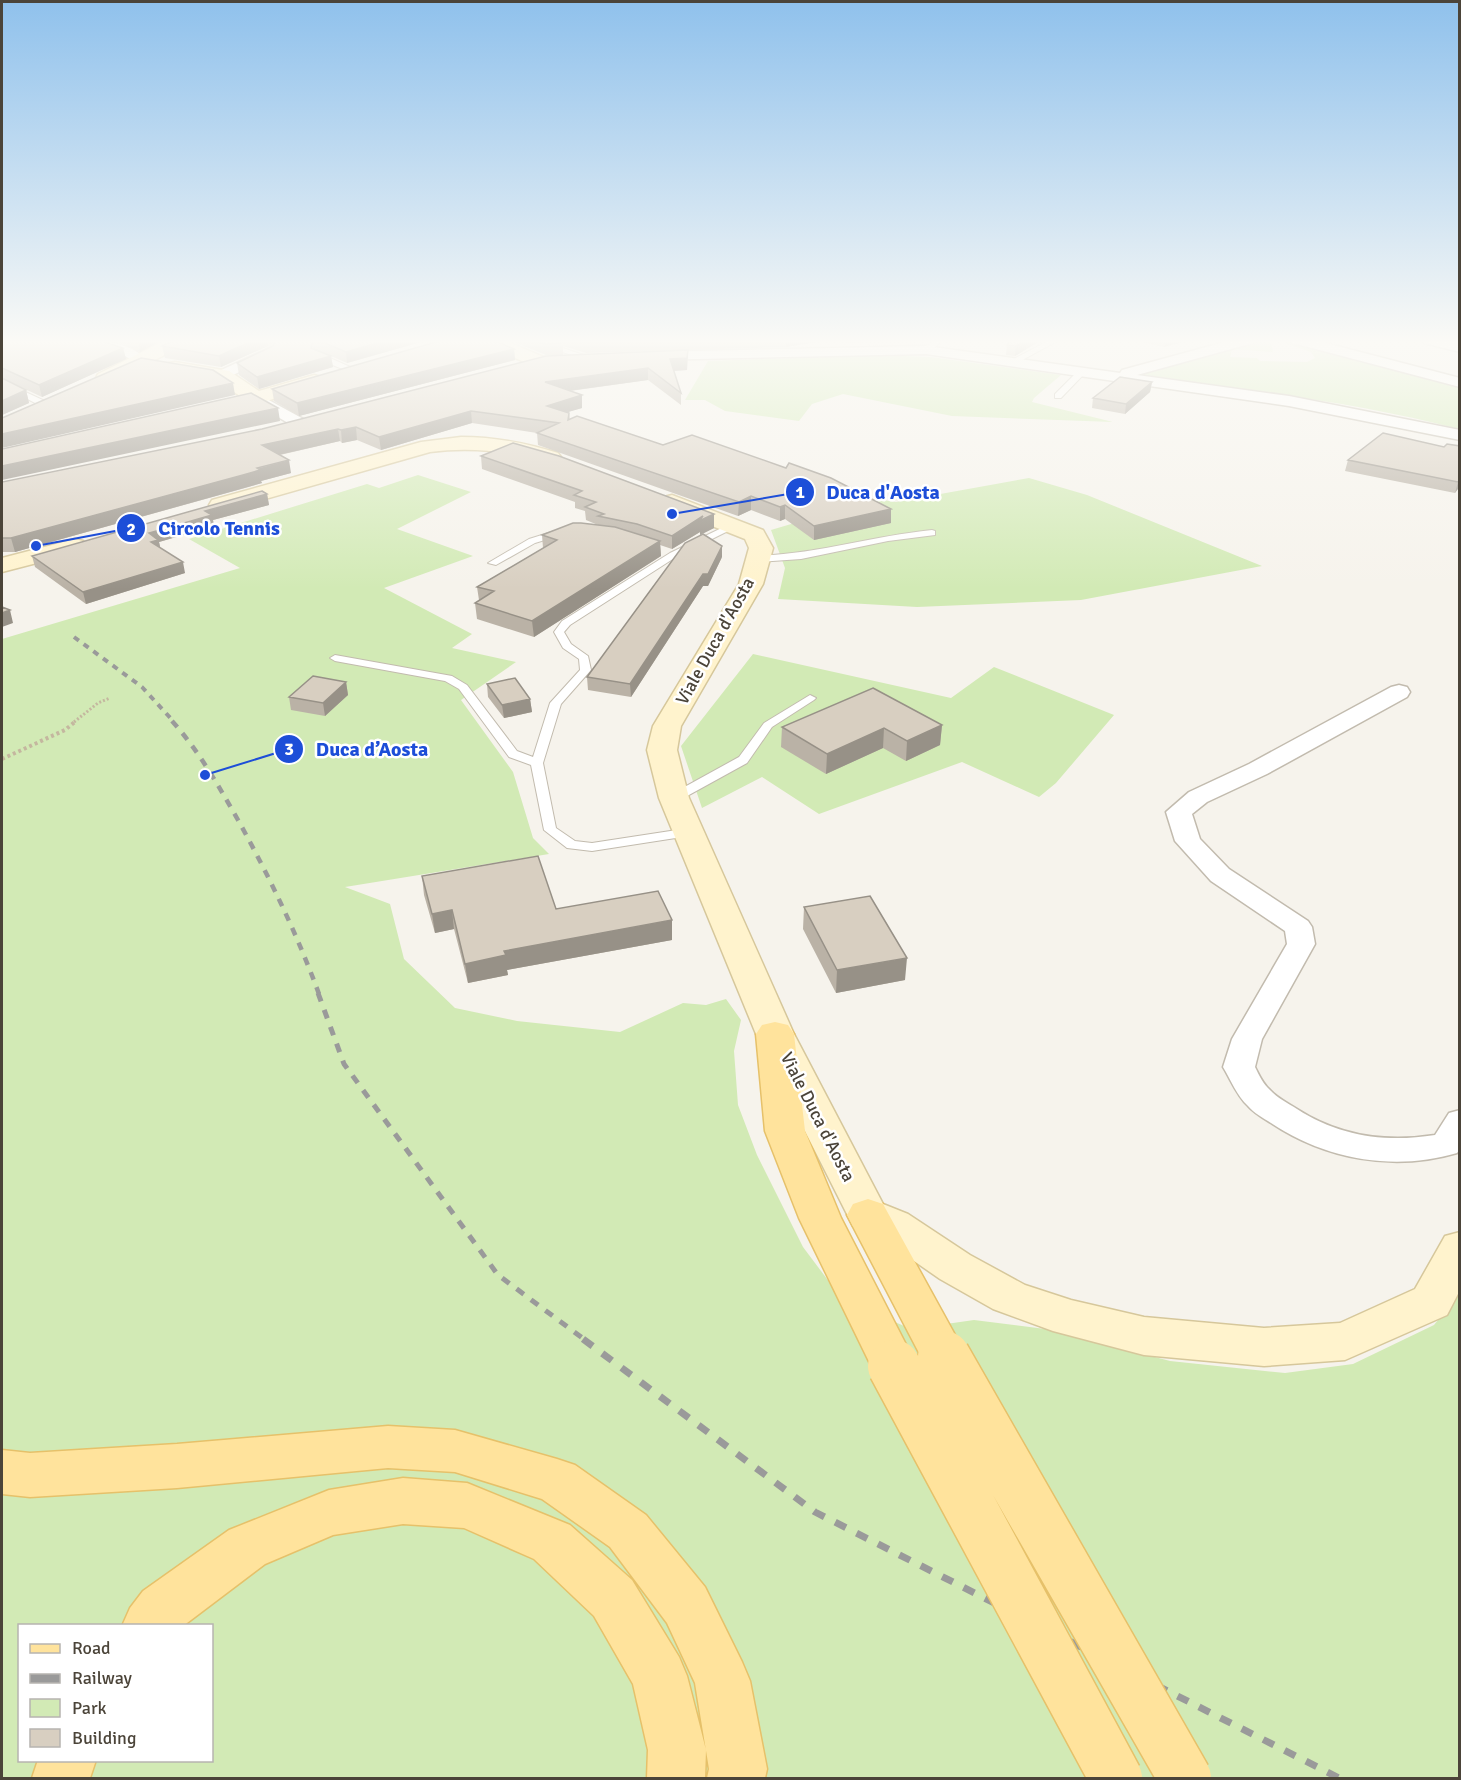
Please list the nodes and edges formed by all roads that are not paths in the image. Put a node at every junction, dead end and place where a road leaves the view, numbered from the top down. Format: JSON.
{"nodes":[{"id":1,"x":305,"y":423,"type":"edge"},
{"id":2,"x":1400,"y":423,"type":"edge"},
{"id":3,"x":301,"y":424,"type":"joint"},
{"id":4,"x":278,"y":430,"type":"edge"},
{"id":5,"x":1460,"y":435,"type":"edge"},
{"id":6,"x":568,"y":463,"type":"edge"},
{"id":7,"x":646,"y":493,"type":"edge"},
{"id":8,"x":194,"y":512,"type":"edge"},
{"id":9,"x":735,"y":525,"type":"junction"},
{"id":10,"x":574,"y":531,"type":"edge"},
{"id":11,"x":932,"y":533,"type":"dead end"},
{"id":12,"x":103,"y":538,"type":"edge"},
{"id":13,"x":758,"y":560,"type":"junction"},
{"id":14,"x":9,"y":562,"type":"edge"},
{"id":15,"x":493,"y":563,"type":"dead end"},
{"id":16,"x":335,"y":658,"type":"dead end"},
{"id":17,"x":1400,"y":692,"type":"dead end"},
{"id":18,"x":810,"y":698,"type":"dead end"},
{"id":19,"x":537,"y":763,"type":"junction"},
{"id":20,"x":674,"y":798,"type":"junction"},
{"id":21,"x":690,"y":832,"type":"junction"},
{"id":22,"x":775,"y":1034,"type":"junction"},
{"id":23,"x":1460,"y":1121,"type":"edge"},
{"id":24,"x":868,"y":1215,"type":"junction"},
{"id":25,"x":1460,"y":1248,"type":"edge"},
{"id":26,"x":2,"y":1472,"type":"edge"},
{"id":27,"x":151,"y":1624,"type":"edge"},
{"id":28,"x":67,"y":1762,"type":"edge"},
{"id":29,"x":62,"y":1779,"type":"edge"},
{"id":30,"x":676,"y":1779,"type":"edge"},
{"id":31,"x":736,"y":1779,"type":"edge"},
{"id":32,"x":1116,"y":1779,"type":"edge"},
{"id":33,"x":1185,"y":1779,"type":"edge"}],
"edges":[{"from":1,"to":3,"type":"main road"},
{"from":2,"to":5,"type":"street"},
{"from":3,"to":4,"type":"main road"},
{"from":6,"to":8,"type":"main road"},
{"from":7,"to":9,"type":"main road","name":"Viale Duca d'Aosta"},
{"from":9,"to":13,"type":"main road","name":"Viale Duca d'Aosta"},
{"from":9,"to":19,"type":"lane"},
{"from":10,"to":15,"type":"lane"},
{"from":11,"to":13,"type":"lane"},
{"from":12,"to":14,"type":"main road"},
{"from":13,"to":20,"type":"main road","name":"Viale Duca d'Aosta"},
{"from":16,"to":19,"type":"lane"},
{"from":17,"to":23,"type":"street"},
{"from":18,"to":20,"type":"lane"},
{"from":19,"to":21,"type":"lane"},
{"from":20,"to":21,"type":"main road","name":"Viale Duca d'Aosta"},
{"from":21,"to":22,"type":"main road","name":"Viale Duca d'Aosta"},
{"from":22,"to":24,"type":"main road","name":"Viale Duca d'Aosta"},
{"from":22,"to":32,"type":"main road","bridge":true},
{"from":24,"to":25,"type":"main road"},
{"from":24,"to":33,"type":"main road","bridge":true},
{"from":26,"to":31,"type":"main road"},
{"from":27,"to":30,"type":"main road"},
{"from":28,"to":29,"type":"main road"}]}
